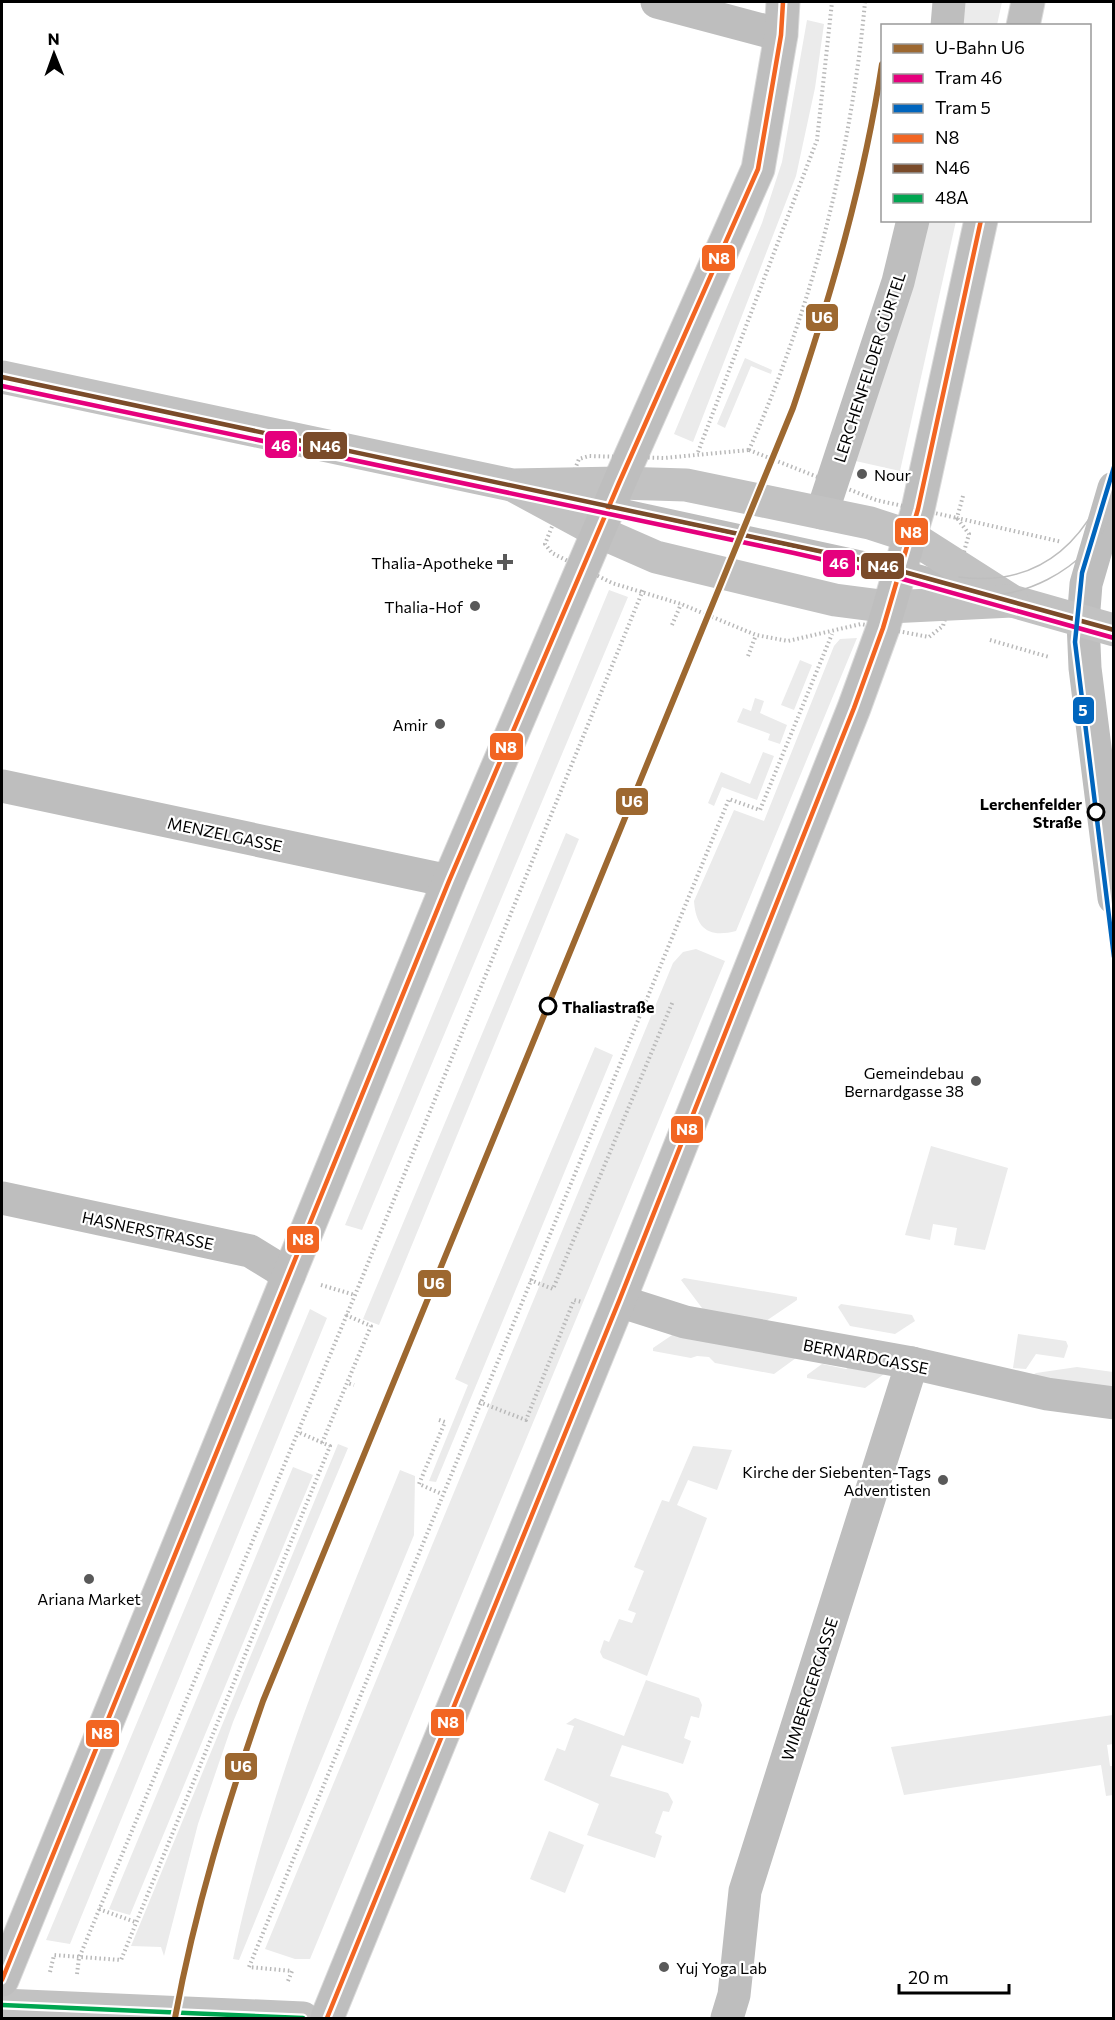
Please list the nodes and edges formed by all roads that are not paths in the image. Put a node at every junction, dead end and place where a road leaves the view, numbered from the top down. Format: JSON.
{"nodes":[{"id":1,"x":657,"y":2,"type":"edge"},
{"id":2,"x":783,"y":2,"type":"edge"},
{"id":3,"x":949,"y":2,"type":"edge"},
{"id":4,"x":1028,"y":2,"type":"edge"},
{"id":5,"x":947,"y":24,"type":"edge"},
{"id":6,"x":1023,"y":24,"type":"edge"},
{"id":7,"x":780,"y":35,"type":"junction"},
{"id":8,"x":913,"y":222,"type":"edge"},
{"id":9,"x":981,"y":222,"type":"edge"},
{"id":10,"x":2,"y":377,"type":"edge"},
{"id":11,"x":512,"y":485,"type":"junction"},
{"id":12,"x":1113,"y":488,"type":"edge"},
{"id":13,"x":610,"y":507,"type":"junction"},
{"id":14,"x":822,"y":513,"type":"junction"},
{"id":15,"x":910,"y":536,"type":"junction"},
{"id":16,"x":900,"y":569,"type":"junction"},
{"id":17,"x":1012,"y":601,"type":"junction"},
{"id":18,"x":889,"y":607,"type":"junction"},
{"id":19,"x":1098,"y":626,"type":"edge"},
{"id":20,"x":2,"y":786,"type":"edge"},
{"id":21,"x":449,"y":881,"type":"junction"},
{"id":22,"x":1113,"y":898,"type":"edge"},
{"id":23,"x":2,"y":1198,"type":"edge"},
{"id":24,"x":289,"y":1275,"type":"junction"},
{"id":25,"x":619,"y":1301,"type":"junction"},
{"id":26,"x":912,"y":1364,"type":"junction"},
{"id":27,"x":1113,"y":1403,"type":"edge"},
{"id":28,"x":2,"y":1980,"type":"edge"},
{"id":29,"x":2,"y":2005,"type":"edge"},
{"id":30,"x":289,"y":2018,"type":"edge"},
{"id":31,"x":327,"y":2019,"type":"edge"},
{"id":32,"x":727,"y":2019,"type":"edge"}],
"edges":[{"from":1,"to":7,"type":"main road"},
{"from":2,"to":7,"type":"main road"},
{"from":3,"to":5,"type":"main road"},
{"from":4,"to":6,"type":"main road"},
{"from":7,"to":13,"type":"main road"},
{"from":8,"to":14,"type":"main road","name":"LERCHENFELDER GÜRTEL"},
{"from":9,"to":15,"type":"main road"},
{"from":10,"to":11,"type":"main road"},
{"from":11,"to":13,"type":"main road"},
{"from":11,"to":13,"type":"main road"},
{"from":12,"to":19,"type":"main road"},
{"from":13,"to":14,"type":"main road"},
{"from":13,"to":16,"type":"lane"},
{"from":13,"to":18,"type":"main road"},
{"from":13,"to":21,"type":"main road"},
{"from":14,"to":15,"type":"main road"},
{"from":15,"to":16,"type":"main road"},
{"from":15,"to":17,"type":"main road"},
{"from":16,"to":17,"type":"lane"},
{"from":16,"to":18,"type":"main road"},
{"from":17,"to":18,"type":"main road"},
{"from":17,"to":19,"type":"main road"},
{"from":18,"to":25,"type":"main road"},
{"from":19,"to":22,"type":"main road"},
{"from":20,"to":21,"type":"main road","name":"MENZELGASSE"},
{"from":21,"to":24,"type":"main road"},
{"from":23,"to":24,"type":"main road","name":"HASNERSTRASSE"},
{"from":24,"to":28,"type":"main road"},
{"from":25,"to":26,"type":"main road","name":"BERNARDGASSE"},
{"from":25,"to":31,"type":"main road"},
{"from":26,"to":27,"type":"main road","name":"BERNARDGASSE"},
{"from":26,"to":32,"type":"main road","name":"WIMBERGERGASSE"},
{"from":29,"to":30,"type":"main road"}]}
